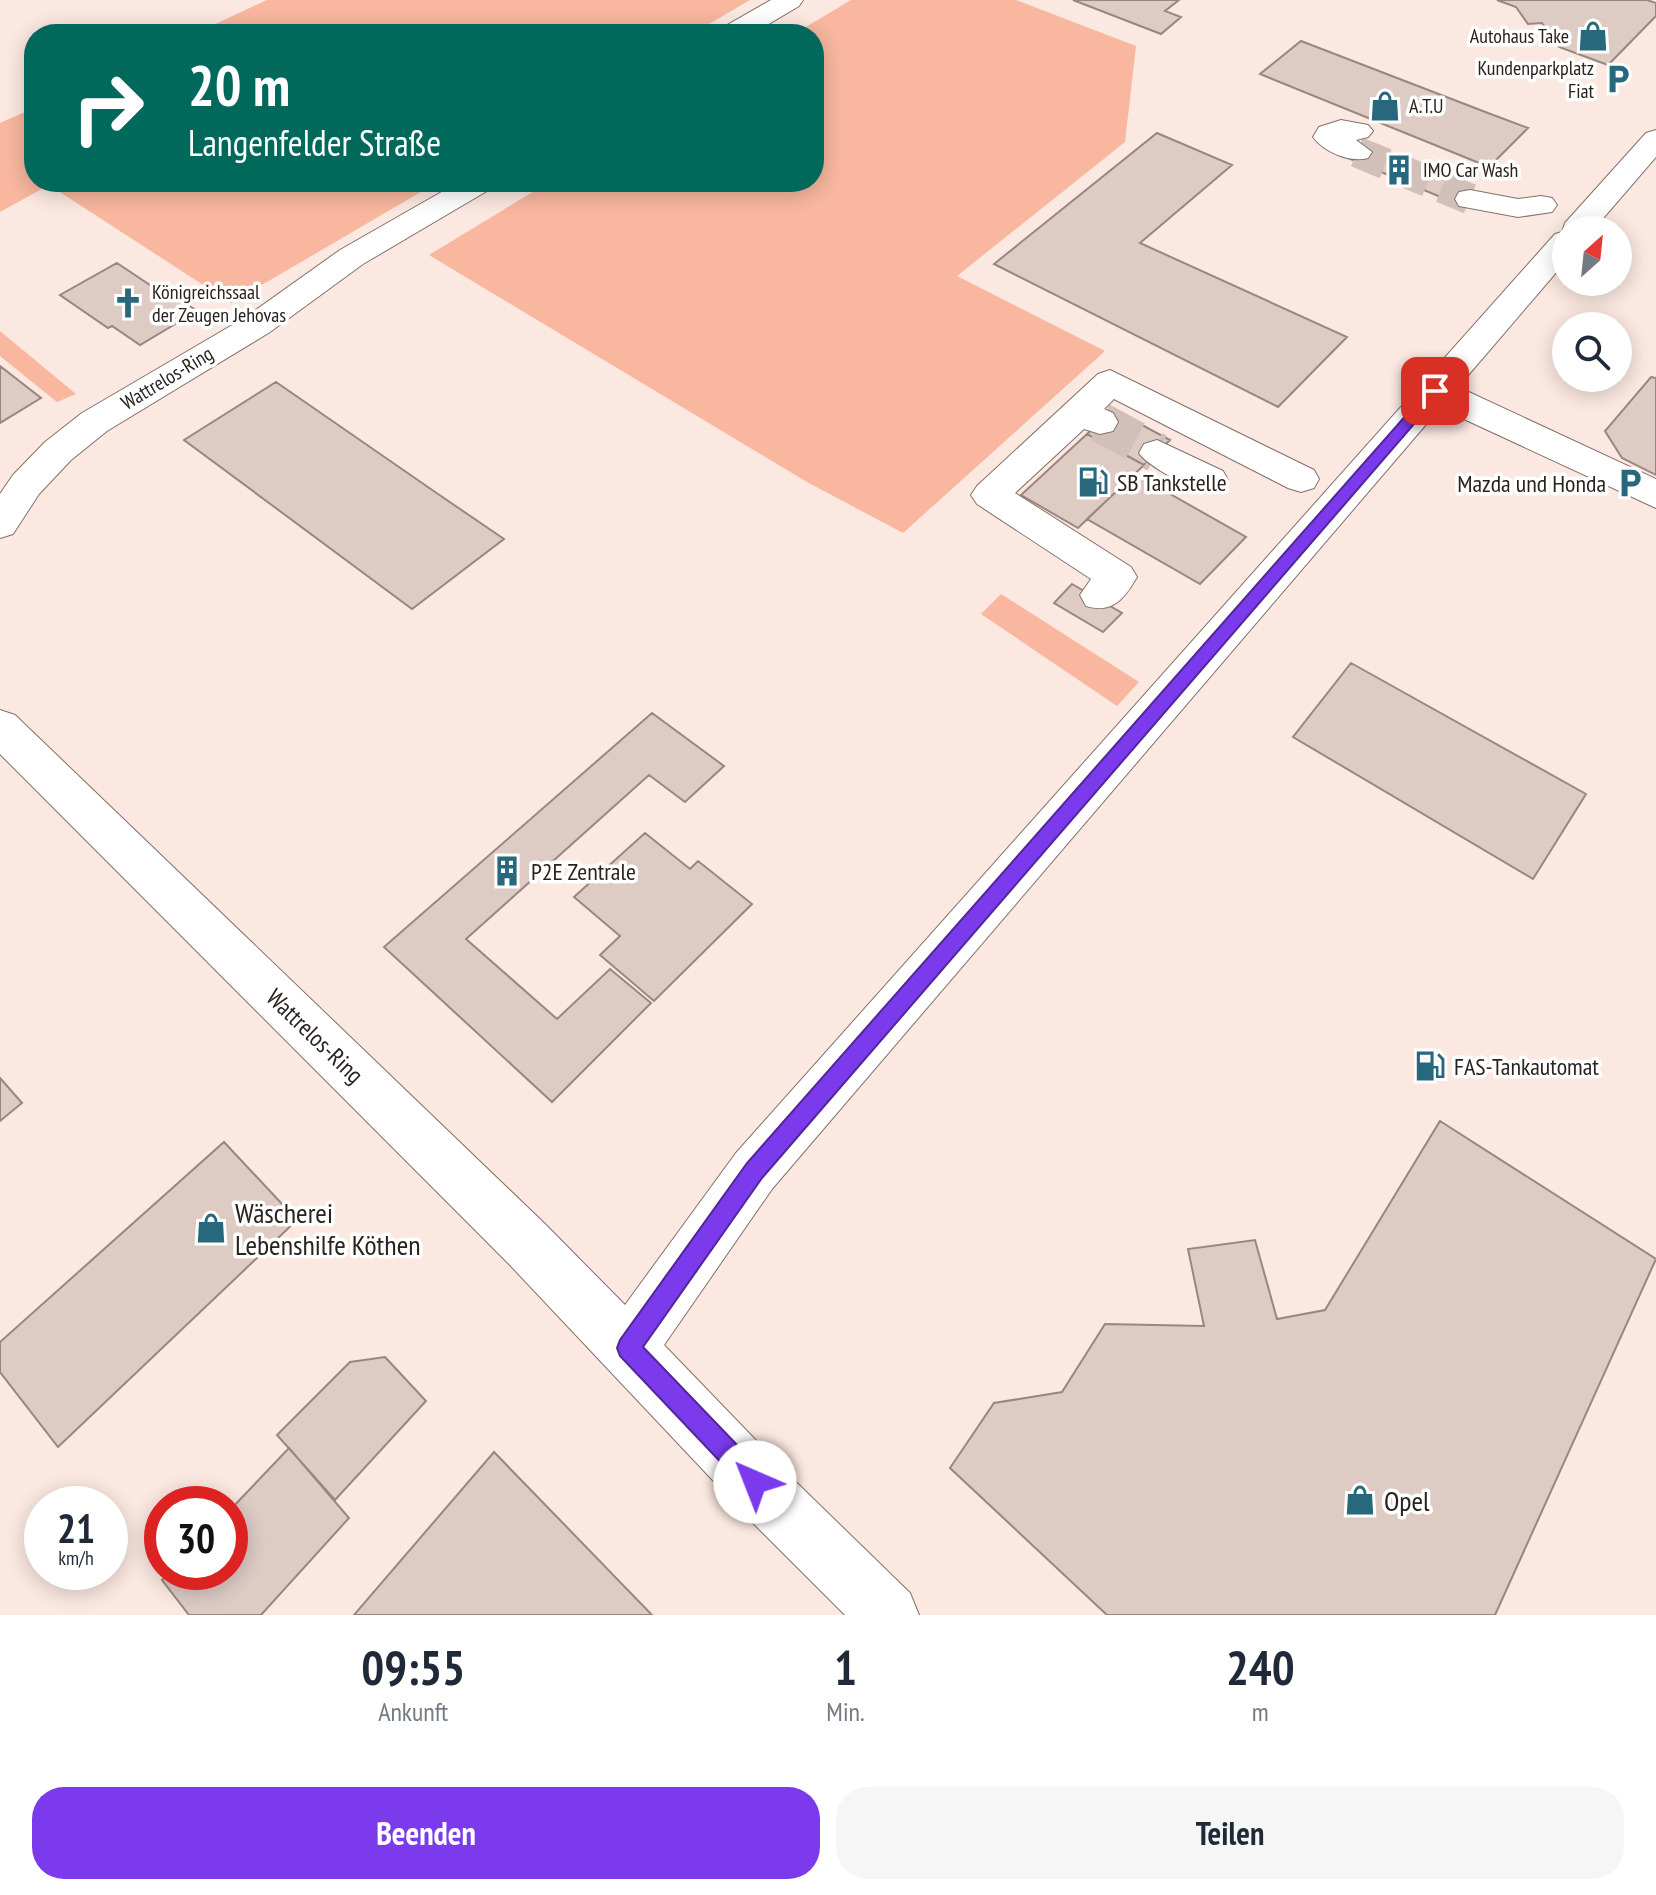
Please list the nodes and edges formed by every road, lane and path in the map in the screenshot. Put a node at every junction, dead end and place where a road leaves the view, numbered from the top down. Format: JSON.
{"nodes":[{"id":1,"x":790,"y":0,"type":"edge"},
{"id":2,"x":749,"y":24,"type":"edge"},
{"id":3,"x":1656,"y":139,"type":"edge"},
{"id":4,"x":464,"y":192,"type":"edge"},
{"id":5,"x":1470,"y":199,"type":"tunnel mouth"},
{"id":6,"x":1588,"y":216,"type":"edge"},
{"id":7,"x":1552,"y":223,"type":"edge"},
{"id":8,"x":1552,"y":224,"type":"edge"},
{"id":9,"x":1435,"y":391,"type":"junction"},
{"id":10,"x":1157,"y":453,"type":"tunnel mouth"},
{"id":11,"x":1301,"y":479,"type":"dead end"},
{"id":12,"x":1210,"y":480,"type":"dead end"},
{"id":13,"x":1656,"y":495,"type":"edge"},
{"id":14,"x":0,"y":524,"type":"edge"},
{"id":15,"x":1100,"y":595,"type":"dead end"},
{"id":16,"x":0,"y":727,"type":"edge"},
{"id":17,"x":628,"y":1348,"type":"junction"},
{"id":18,"x":888,"y":1615,"type":"edge"}],
"edges":[{"from":1,"to":2,"type":"street"},
{"from":3,"to":6,"type":"street"},
{"from":4,"to":14,"type":"street","name":"Wattrelos-Ring"},
{"from":5,"to":7,"type":"street"},
{"from":8,"to":9,"type":"street"},
{"from":9,"to":13,"type":"street"},
{"from":9,"to":17,"type":"street"},
{"from":10,"to":12,"type":"street"},
{"from":11,"to":15,"type":"street"},
{"from":16,"to":17,"type":"street","name":"Wattrelos-Ring"},
{"from":17,"to":18,"type":"street","name":"Wattrelos-Ring"}]}
